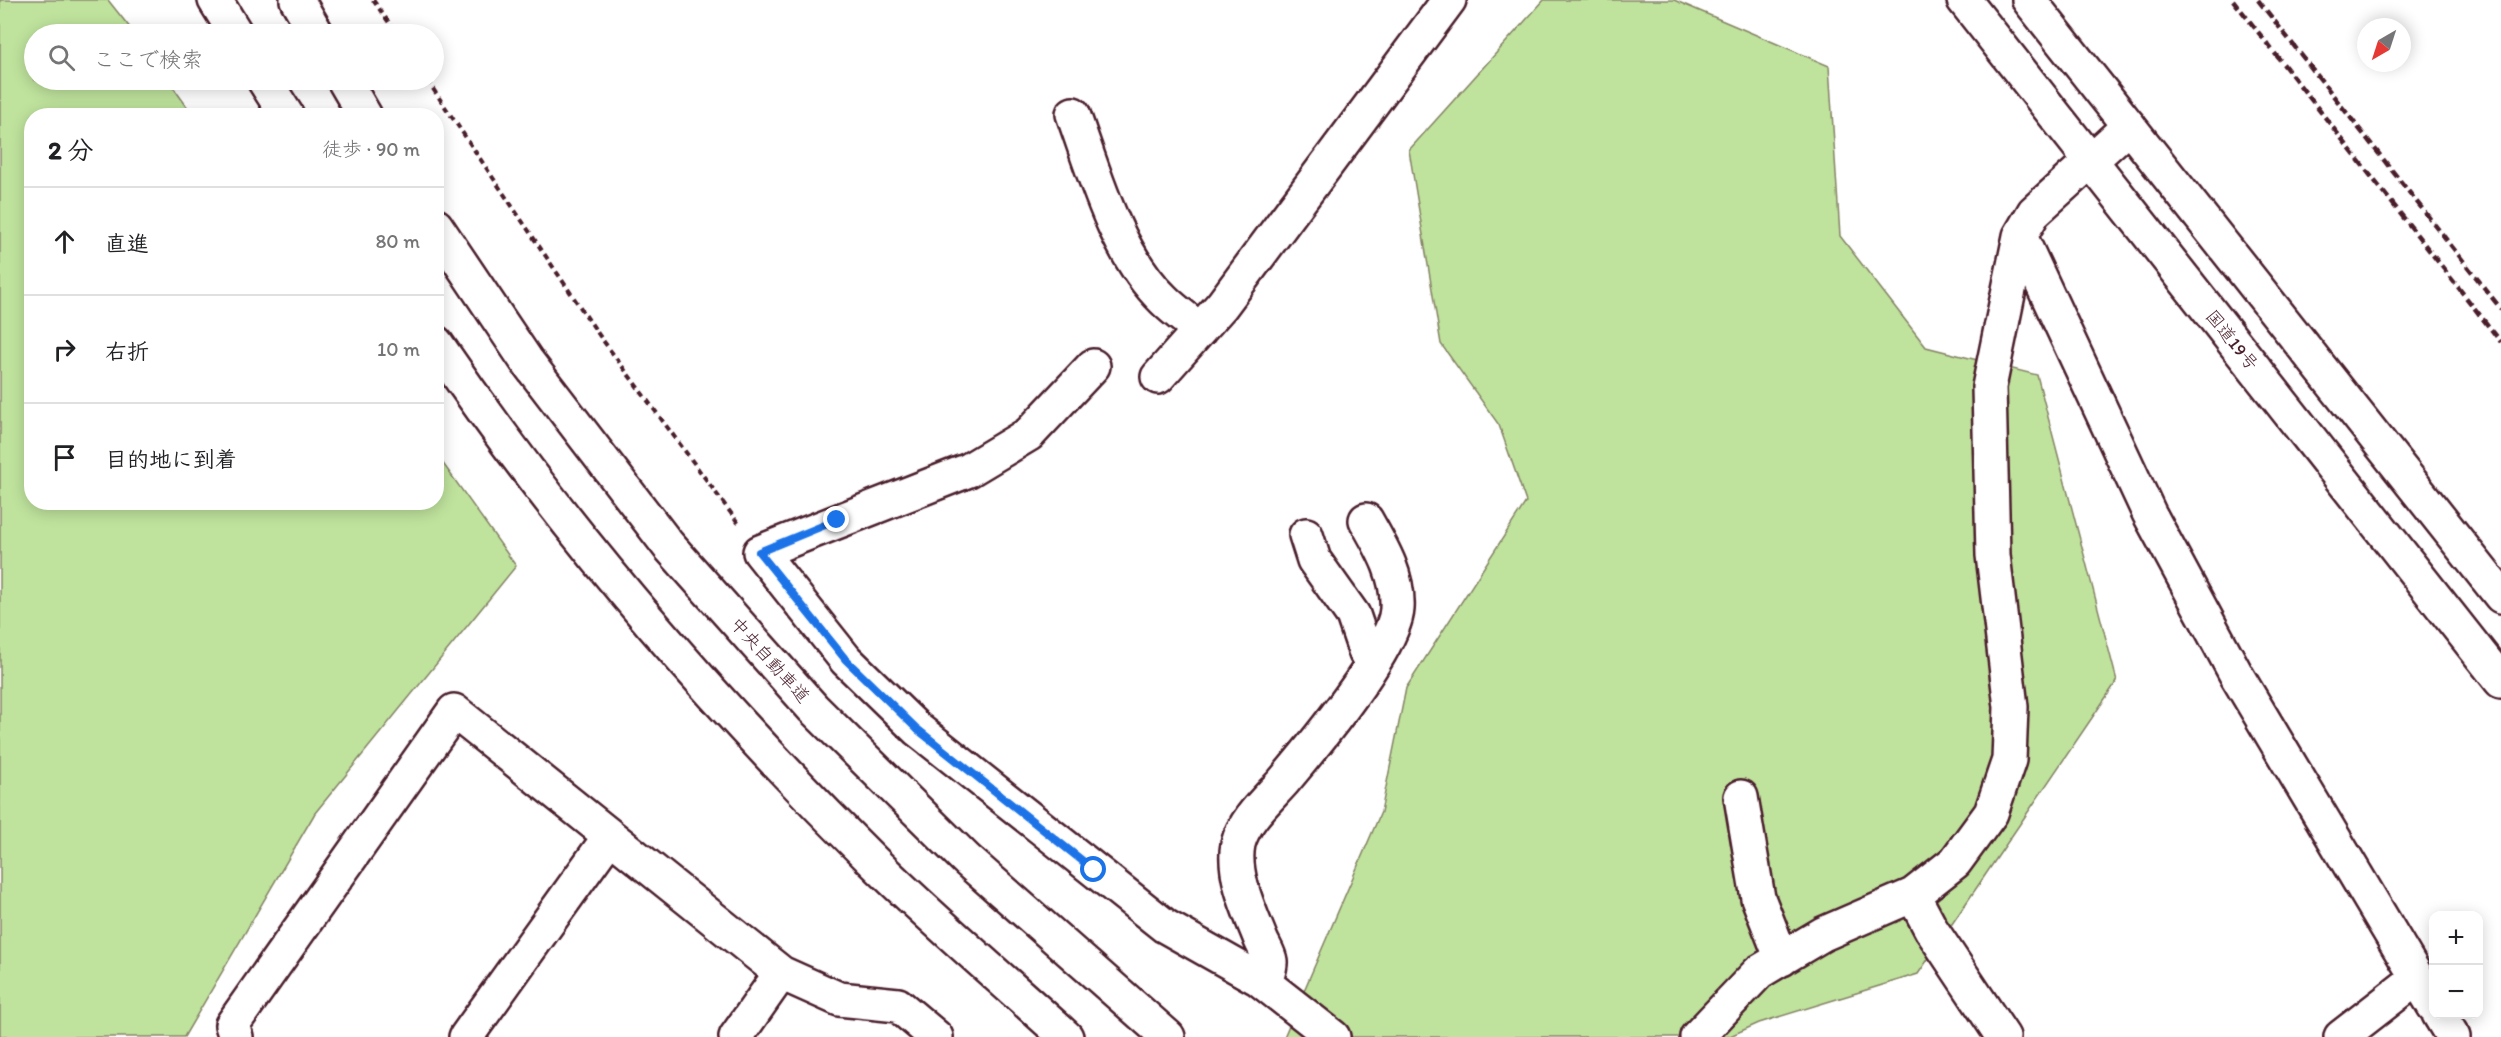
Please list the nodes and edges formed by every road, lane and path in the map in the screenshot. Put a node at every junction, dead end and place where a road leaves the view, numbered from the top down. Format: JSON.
{"nodes":[{"id":1,"x":215,"y":0,"type":"edge"},
{"id":2,"x":297,"y":0,"type":"edge"},
{"id":3,"x":373,"y":0,"type":"edge"},
{"id":4,"x":1449,"y":0,"type":"edge"},
{"id":5,"x":1964,"y":0,"type":"edge"},
{"id":6,"x":2029,"y":0,"type":"edge"},
{"id":7,"x":230,"y":24,"type":"edge"},
{"id":8,"x":311,"y":24,"type":"edge"},
{"id":9,"x":390,"y":24,"type":"edge"},
{"id":10,"x":270,"y":90,"type":"edge"},
{"id":11,"x":350,"y":90,"type":"edge"},
{"id":12,"x":434,"y":90,"type":"edge"},
{"id":13,"x":281,"y":108,"type":"edge"},
{"id":14,"x":360,"y":108,"type":"edge"},
{"id":15,"x":1073,"y":114,"type":"dead end"},
{"id":16,"x":2129,"y":126,"type":"junction"},
{"id":17,"x":2089,"y":161,"type":"junction"},
{"id":18,"x":2020,"y":236,"type":"junction"},
{"id":19,"x":444,"y":238,"type":"edge"},
{"id":20,"x":1200,"y":330,"type":"junction"},
{"id":21,"x":444,"y":354,"type":"edge"},
{"id":22,"x":1093,"y":366,"type":"dead end"},
{"id":23,"x":1158,"y":377,"type":"dead end"},
{"id":24,"x":1366,"y":520,"type":"dead end"},
{"id":25,"x":1306,"y":535,"type":"dead end"},
{"id":26,"x":759,"y":552,"type":"junction"},
{"id":27,"x":2501,"y":596,"type":"edge"},
{"id":28,"x":1373,"y":663,"type":"junction"},
{"id":29,"x":2501,"y":681,"type":"edge"},
{"id":30,"x":1740,"y":797,"type":"dead end"},
{"id":31,"x":610,"y":836,"type":"junction"},
{"id":32,"x":1913,"y":895,"type":"junction"},
{"id":33,"x":1782,"y":959,"type":"junction"},
{"id":34,"x":781,"y":973,"type":"junction"},
{"id":35,"x":2417,"y":978,"type":"junction"},
{"id":36,"x":1265,"y":983,"type":"junction"},
{"id":37,"x":2429,"y":999,"type":"edge"},
{"id":38,"x":2442,"y":1019,"type":"edge"},
{"id":39,"x":236,"y":1037,"type":"edge"},
{"id":40,"x":466,"y":1037,"type":"edge"},
{"id":41,"x":736,"y":1037,"type":"edge"},
{"id":42,"x":936,"y":1037,"type":"edge"},
{"id":43,"x":1066,"y":1037,"type":"edge"},
{"id":44,"x":1168,"y":1037,"type":"edge"},
{"id":45,"x":1333,"y":1037,"type":"edge"},
{"id":46,"x":1696,"y":1037,"type":"edge"},
{"id":47,"x":2003,"y":1037,"type":"edge"},
{"id":48,"x":2341,"y":1037,"type":"edge"},
{"id":49,"x":2453,"y":1037,"type":"edge"}],
"edges":[{"from":1,"to":7,"type":"main road"},
{"from":2,"to":8,"type":"main road"},
{"from":3,"to":9,"type":"path"},
{"from":4,"to":20,"type":"main road"},
{"from":5,"to":17,"type":"main road","name":"国道19号"},
{"from":6,"to":16,"type":"main road"},
{"from":10,"to":13,"type":"main road"},
{"from":11,"to":14,"type":"main road"},
{"from":12,"to":26,"type":"path"},
{"from":15,"to":20,"type":"main road"},
{"from":16,"to":17,"type":"main road"},
{"from":16,"to":27,"type":"main road"},
{"from":17,"to":18,"type":"main road"},
{"from":17,"to":29,"type":"main road","name":"国道19号"},
{"from":18,"to":32,"type":"main road"},
{"from":18,"to":35,"type":"main road"},
{"from":19,"to":44,"type":"main road","name":"中央自動車道"},
{"from":20,"to":23,"type":"main road"},
{"from":21,"to":43,"type":"main road"},
{"from":22,"to":26,"type":"main road"},
{"from":24,"to":28,"type":"main road"},
{"from":25,"to":28,"type":"main road"},
{"from":26,"to":36,"type":"main road"},
{"from":28,"to":36,"type":"main road"},
{"from":30,"to":33,"type":"main road"},
{"from":31,"to":34,"type":"main road"},
{"from":31,"to":39,"type":"main road"},
{"from":31,"to":40,"type":"main road"},
{"from":32,"to":33,"type":"main road"},
{"from":32,"to":47,"type":"main road"},
{"from":33,"to":46,"type":"main road"},
{"from":34,"to":41,"type":"main road"},
{"from":34,"to":42,"type":"main road"},
{"from":35,"to":37,"type":"main road"},
{"from":35,"to":48,"type":"main road"},
{"from":36,"to":45,"type":"main road"},
{"from":38,"to":49,"type":"main road"}]}
